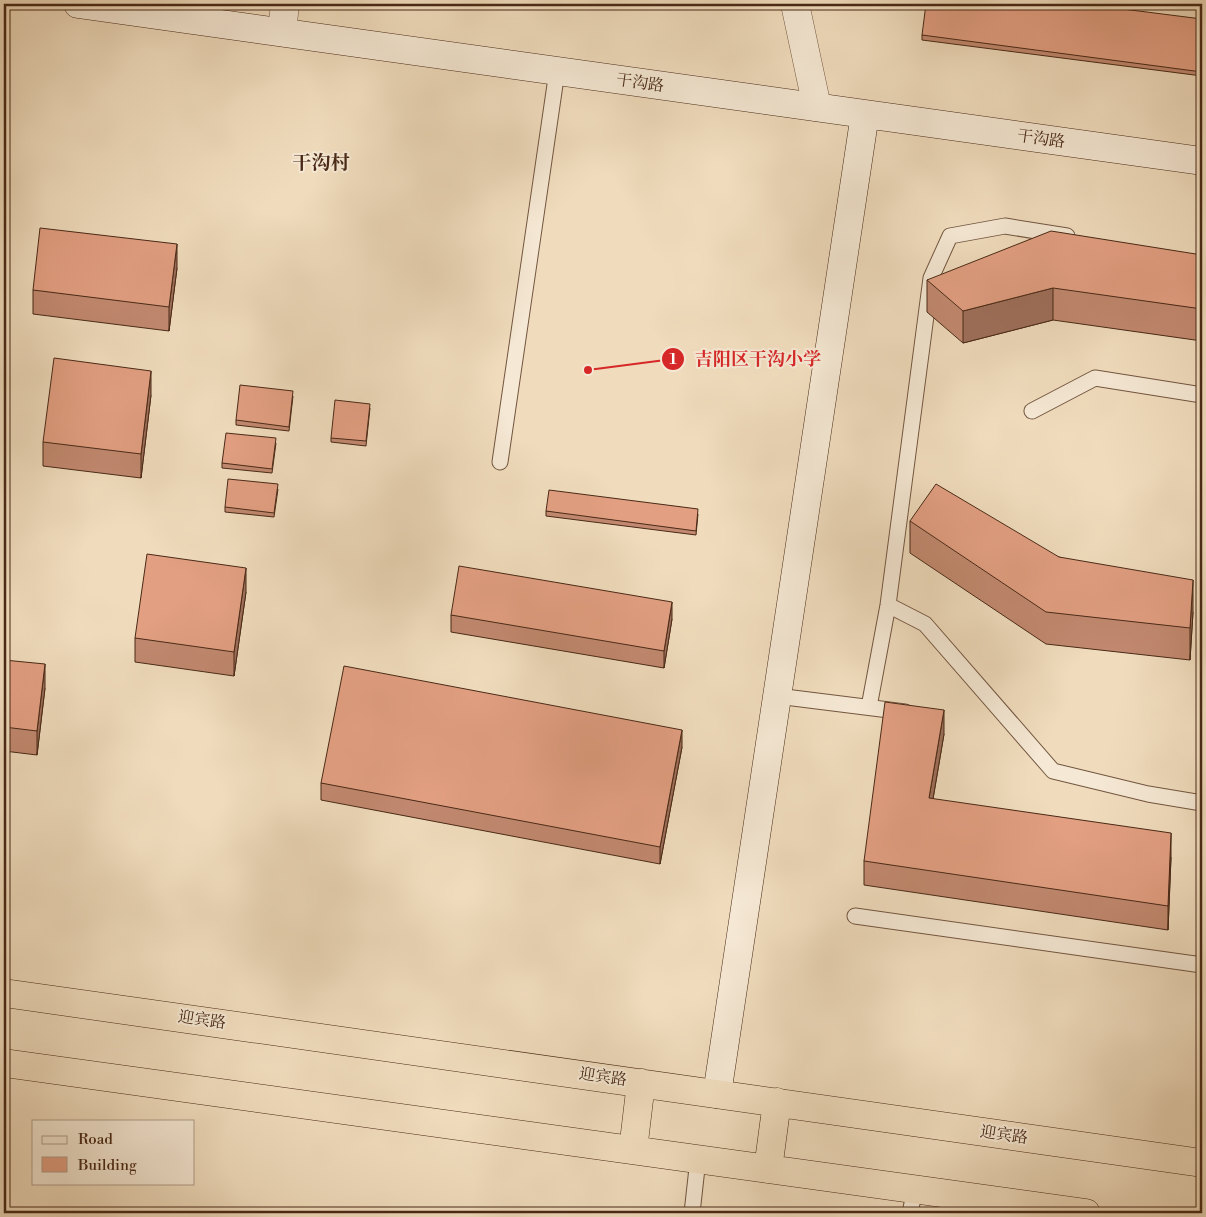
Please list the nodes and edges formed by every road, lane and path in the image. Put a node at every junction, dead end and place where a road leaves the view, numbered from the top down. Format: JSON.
{"nodes":[{"id":1,"x":78,"y":4,"type":"edge"},
{"id":2,"x":285,"y":4,"type":"edge"},
{"id":3,"x":795,"y":4,"type":"edge"},
{"id":4,"x":282,"y":32,"type":"junction"},
{"id":5,"x":557,"y":71,"type":"junction"},
{"id":6,"x":817,"y":107,"type":"junction"},
{"id":7,"x":865,"y":114,"type":"junction"},
{"id":8,"x":1202,"y":161,"type":"edge"},
{"id":9,"x":1084,"y":238,"type":"edge"},
{"id":10,"x":1202,"y":395,"type":"edge"},
{"id":11,"x":1032,"y":410,"type":"dead end"},
{"id":12,"x":500,"y":462,"type":"dead end"},
{"id":13,"x":888,"y":605,"type":"junction"},
{"id":14,"x":777,"y":696,"type":"junction"},
{"id":15,"x":869,"y":707,"type":"junction"},
{"id":16,"x":921,"y":715,"type":"edge"},
{"id":17,"x":1202,"y":803,"type":"edge"},
{"id":18,"x":855,"y":916,"type":"dead end"},
{"id":19,"x":1202,"y":965,"type":"edge"},
{"id":20,"x":4,"y":993,"type":"edge"},
{"id":21,"x":4,"y":1064,"type":"edge"},
{"id":22,"x":641,"y":1083,"type":"junction"},
{"id":23,"x":717,"y":1094,"type":"junction"},
{"id":24,"x":777,"y":1102,"type":"junction"},
{"id":25,"x":633,"y":1150,"type":"junction"},
{"id":26,"x":698,"y":1159,"type":"junction"},
{"id":27,"x":1202,"y":1163,"type":"edge"},
{"id":28,"x":768,"y":1169,"type":"junction"},
{"id":29,"x":912,"y":1201,"type":"edge"},
{"id":30,"x":692,"y":1213,"type":"edge"},
{"id":31,"x":1086,"y":1213,"type":"edge"}],
"edges":[{"from":1,"to":4,"type":"street","name":"干沟路"},
{"from":2,"to":4,"type":"street"},
{"from":3,"to":6,"type":"street"},
{"from":4,"to":5,"type":"street","name":"干沟路"},
{"from":5,"to":6,"type":"street","name":"干沟路"},
{"from":5,"to":12,"type":"lane"},
{"from":6,"to":7,"type":"street","name":"干沟路"},
{"from":7,"to":8,"type":"street","name":"干沟路"},
{"from":7,"to":14,"type":"street"},
{"from":9,"to":13,"type":"lane"},
{"from":10,"to":11,"type":"lane"},
{"from":13,"to":15,"type":"lane"},
{"from":13,"to":17,"type":"lane"},
{"from":14,"to":15,"type":"lane"},
{"from":14,"to":23,"type":"street"},
{"from":15,"to":16,"type":"lane"},
{"from":18,"to":19,"type":"lane"},
{"from":20,"to":22,"type":"highway","name":"迎宾路"},
{"from":21,"to":25,"type":"highway"},
{"from":22,"to":23,"type":"highway","name":"迎宾路"},
{"from":22,"to":25,"type":"highway"},
{"from":23,"to":24,"type":"highway","name":"迎宾路"},
{"from":24,"to":27,"type":"highway","name":"迎宾路"},
{"from":24,"to":28,"type":"highway"},
{"from":25,"to":26,"type":"highway"},
{"from":26,"to":28,"type":"highway"},
{"from":26,"to":30,"type":"lane"},
{"from":28,"to":29,"type":"highway"},
{"from":29,"to":31,"type":"highway"}]}
